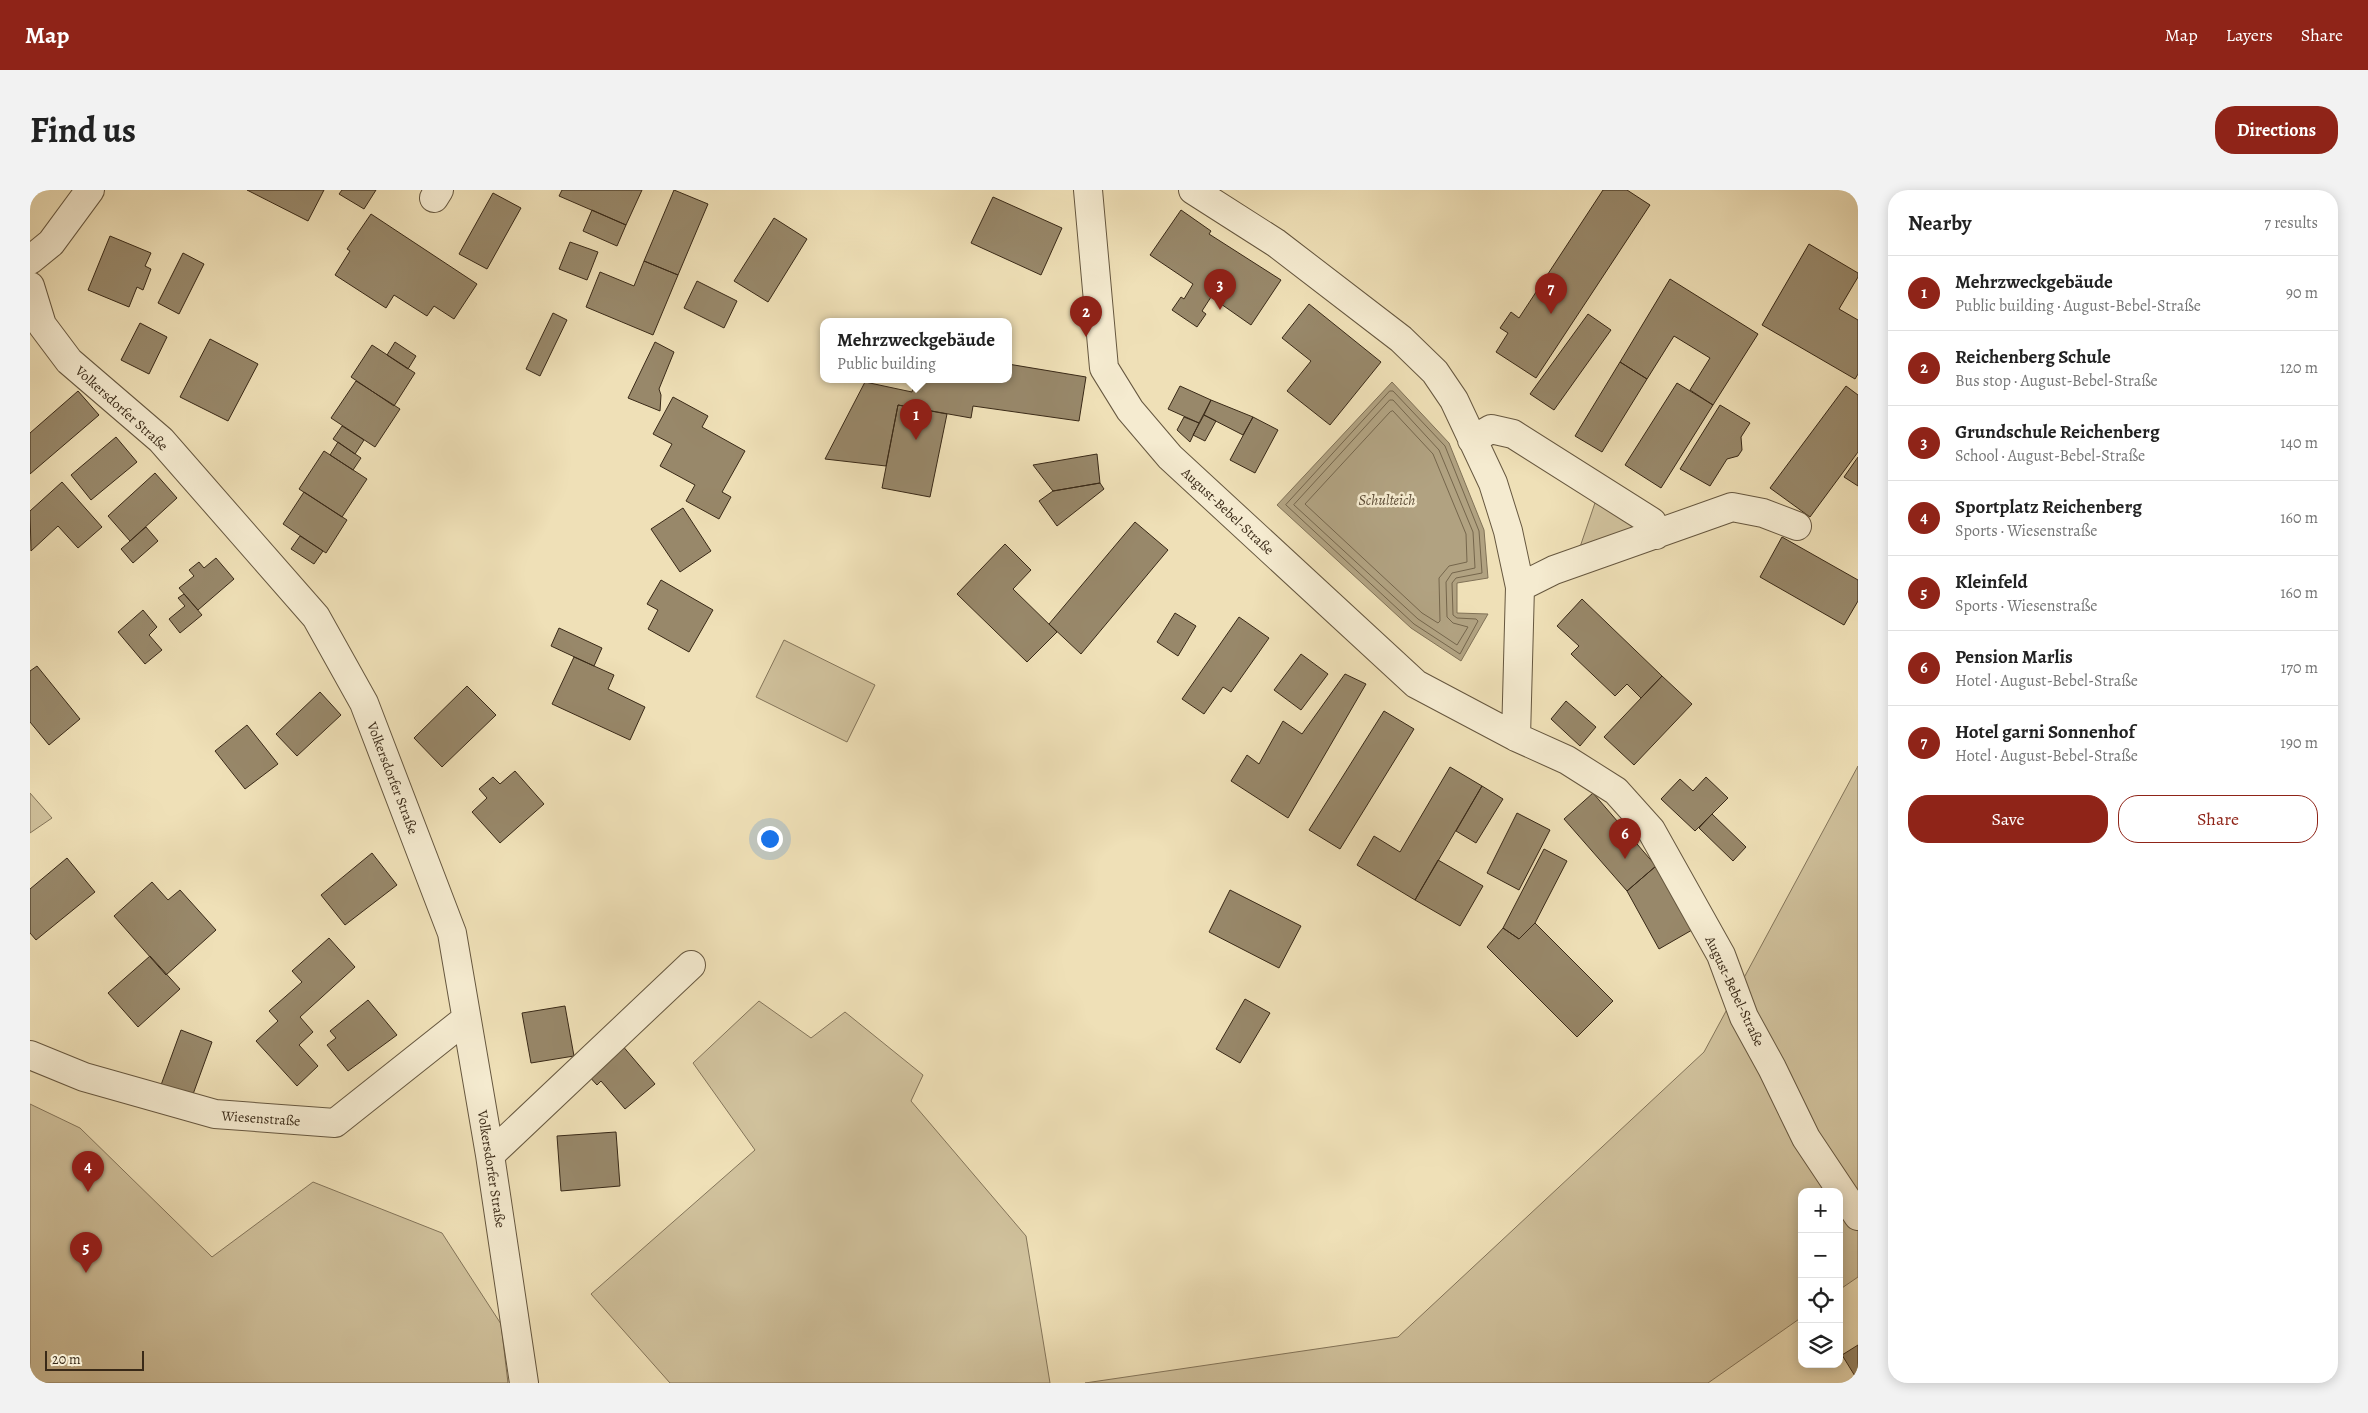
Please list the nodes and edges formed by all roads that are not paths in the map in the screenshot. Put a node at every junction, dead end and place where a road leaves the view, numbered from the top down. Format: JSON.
{"nodes":[{"id":1,"x":90,"y":190,"type":"edge"},
{"id":2,"x":1088,"y":190,"type":"edge"},
{"id":3,"x":1193,"y":190,"type":"edge"},
{"id":4,"x":30,"y":260,"type":"edge"},
{"id":5,"x":30,"y":286,"type":"edge"},
{"id":6,"x":1472,"y":440,"type":"junction"},
{"id":7,"x":1797,"y":526,"type":"dead end"},
{"id":8,"x":1656,"y":534,"type":"junction"},
{"id":9,"x":1520,"y":587,"type":"junction"},
{"id":10,"x":1516,"y":737,"type":"junction"},
{"id":11,"x":691,"y":965,"type":"dead end"},
{"id":12,"x":466,"y":1019,"type":"junction"},
{"id":13,"x":30,"y":1055,"type":"edge"},
{"id":14,"x":490,"y":1155,"type":"junction"},
{"id":15,"x":1858,"y":1216,"type":"edge"},
{"id":16,"x":524,"y":1383,"type":"edge"}],
"edges":[{"from":1,"to":4,"type":"street"},
{"from":2,"to":10,"type":"street","name":"August-Bebel-Straße"},
{"from":3,"to":6,"type":"street"},
{"from":5,"to":12,"type":"street","name":"Volkersdorfer Straße"},
{"from":6,"to":8,"type":"street"},
{"from":6,"to":9,"type":"street"},
{"from":7,"to":8,"type":"street"},
{"from":8,"to":9,"type":"street"},
{"from":9,"to":10,"type":"street"},
{"from":10,"to":15,"type":"street","name":"August-Bebel-Straße"},
{"from":11,"to":14,"type":"street"},
{"from":12,"to":13,"type":"street","name":"Wiesenstraße"},
{"from":12,"to":14,"type":"street","name":"Volkersdorfer Straße"},
{"from":14,"to":16,"type":"street","name":"Volkersdorfer Straße"}]}
